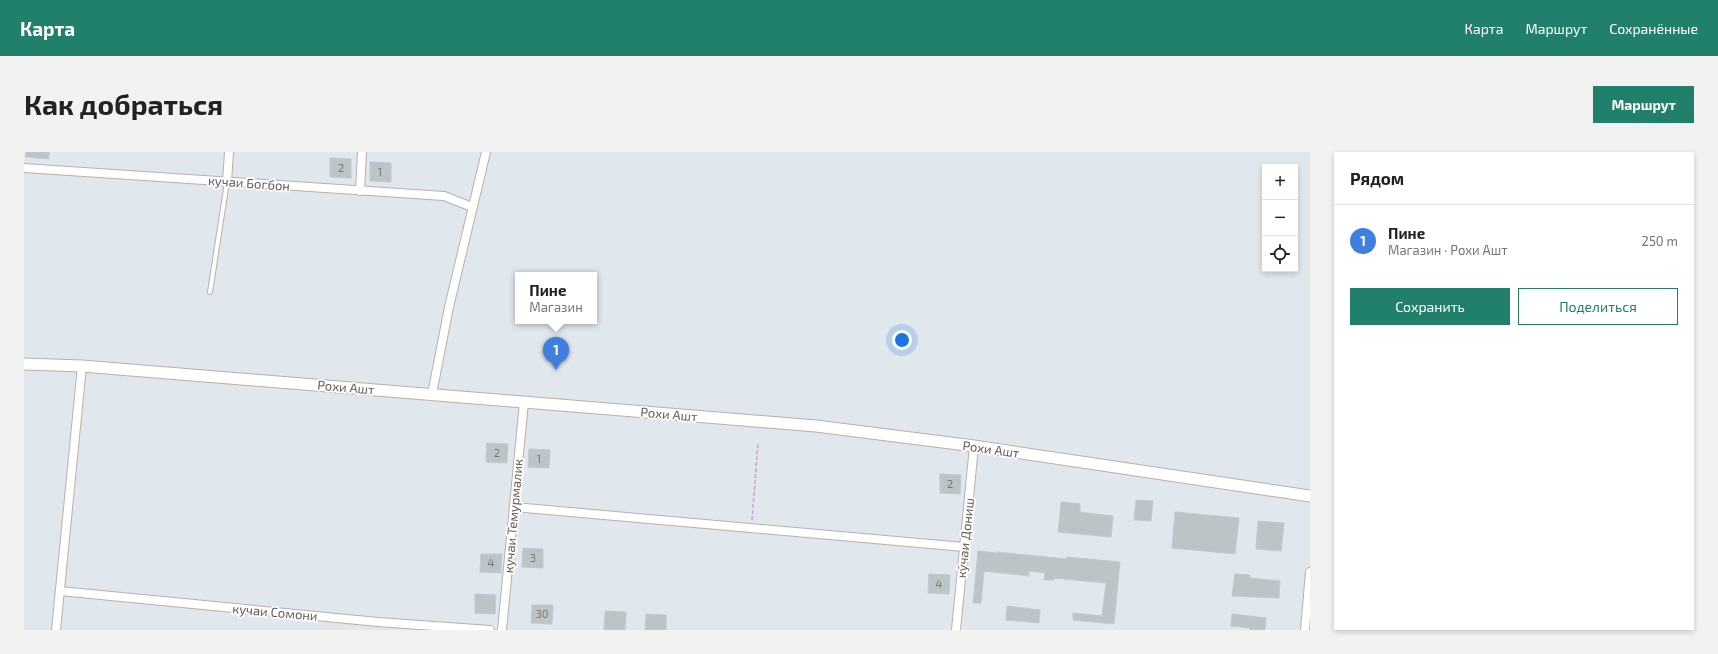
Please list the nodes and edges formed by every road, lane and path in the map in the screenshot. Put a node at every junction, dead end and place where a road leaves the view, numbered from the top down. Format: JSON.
{"nodes":[{"id":1,"x":229,"y":152,"type":"edge"},
{"id":2,"x":362,"y":152,"type":"edge"},
{"id":3,"x":486,"y":152,"type":"edge"},
{"id":4,"x":24,"y":168,"type":"edge"},
{"id":5,"x":227,"y":182,"type":"junction"},
{"id":6,"x":360,"y":191,"type":"junction"},
{"id":7,"x":472,"y":207,"type":"junction"},
{"id":8,"x":210,"y":292,"type":"dead end"},
{"id":9,"x":24,"y":364,"type":"edge"},
{"id":10,"x":82,"y":366,"type":"junction"},
{"id":11,"x":432,"y":394,"type":"junction"},
{"id":12,"x":524,"y":402,"type":"junction"},
{"id":13,"x":758,"y":443,"type":"dead end"},
{"id":14,"x":974,"y":446,"type":"junction"},
{"id":15,"x":1310,"y":496,"type":"edge"},
{"id":16,"x":514,"y":507,"type":"junction"},
{"id":17,"x":752,"y":528,"type":"junction"},
{"id":18,"x":964,"y":548,"type":"junction"},
{"id":19,"x":1310,"y":572,"type":"edge"},
{"id":20,"x":60,"y":592,"type":"junction"},
{"id":21,"x":56,"y":630,"type":"edge"},
{"id":22,"x":490,"y":630,"type":"edge"},
{"id":23,"x":502,"y":630,"type":"edge"},
{"id":24,"x":956,"y":630,"type":"edge"},
{"id":25,"x":1305,"y":630,"type":"edge"}],
"edges":[{"from":1,"to":5,"type":"street"},
{"from":2,"to":6,"type":"street"},
{"from":3,"to":7,"type":"street"},
{"from":4,"to":5,"type":"street","name":"кучаи Богбон"},
{"from":5,"to":6,"type":"street","name":"кучаи Богбон"},
{"from":5,"to":8,"type":"lane"},
{"from":6,"to":7,"type":"street","name":"кучаи Богбон"},
{"from":7,"to":11,"type":"street"},
{"from":9,"to":10,"type":"main road","name":"Рохи Ашт"},
{"from":10,"to":11,"type":"main road","name":"Рохи Ашт"},
{"from":10,"to":20,"type":"street"},
{"from":11,"to":12,"type":"main road","name":"Рохи Ашт"},
{"from":12,"to":14,"type":"main road","name":"Рохи Ашт"},
{"from":12,"to":16,"type":"street","name":"кучаи Темурмалик"},
{"from":13,"to":17,"type":"path"},
{"from":14,"to":15,"type":"main road","name":"Рохи Ашт"},
{"from":14,"to":18,"type":"street","name":"кӯчаи Дониш"},
{"from":16,"to":17,"type":"street"},
{"from":16,"to":23,"type":"street","name":"кучаи Темурмалик"},
{"from":17,"to":18,"type":"street"},
{"from":18,"to":24,"type":"street","name":"кӯчаи Дониш"},
{"from":19,"to":25,"type":"street"},
{"from":20,"to":21,"type":"street"},
{"from":20,"to":22,"type":"street","name":"кучаи Сомони"}]}
